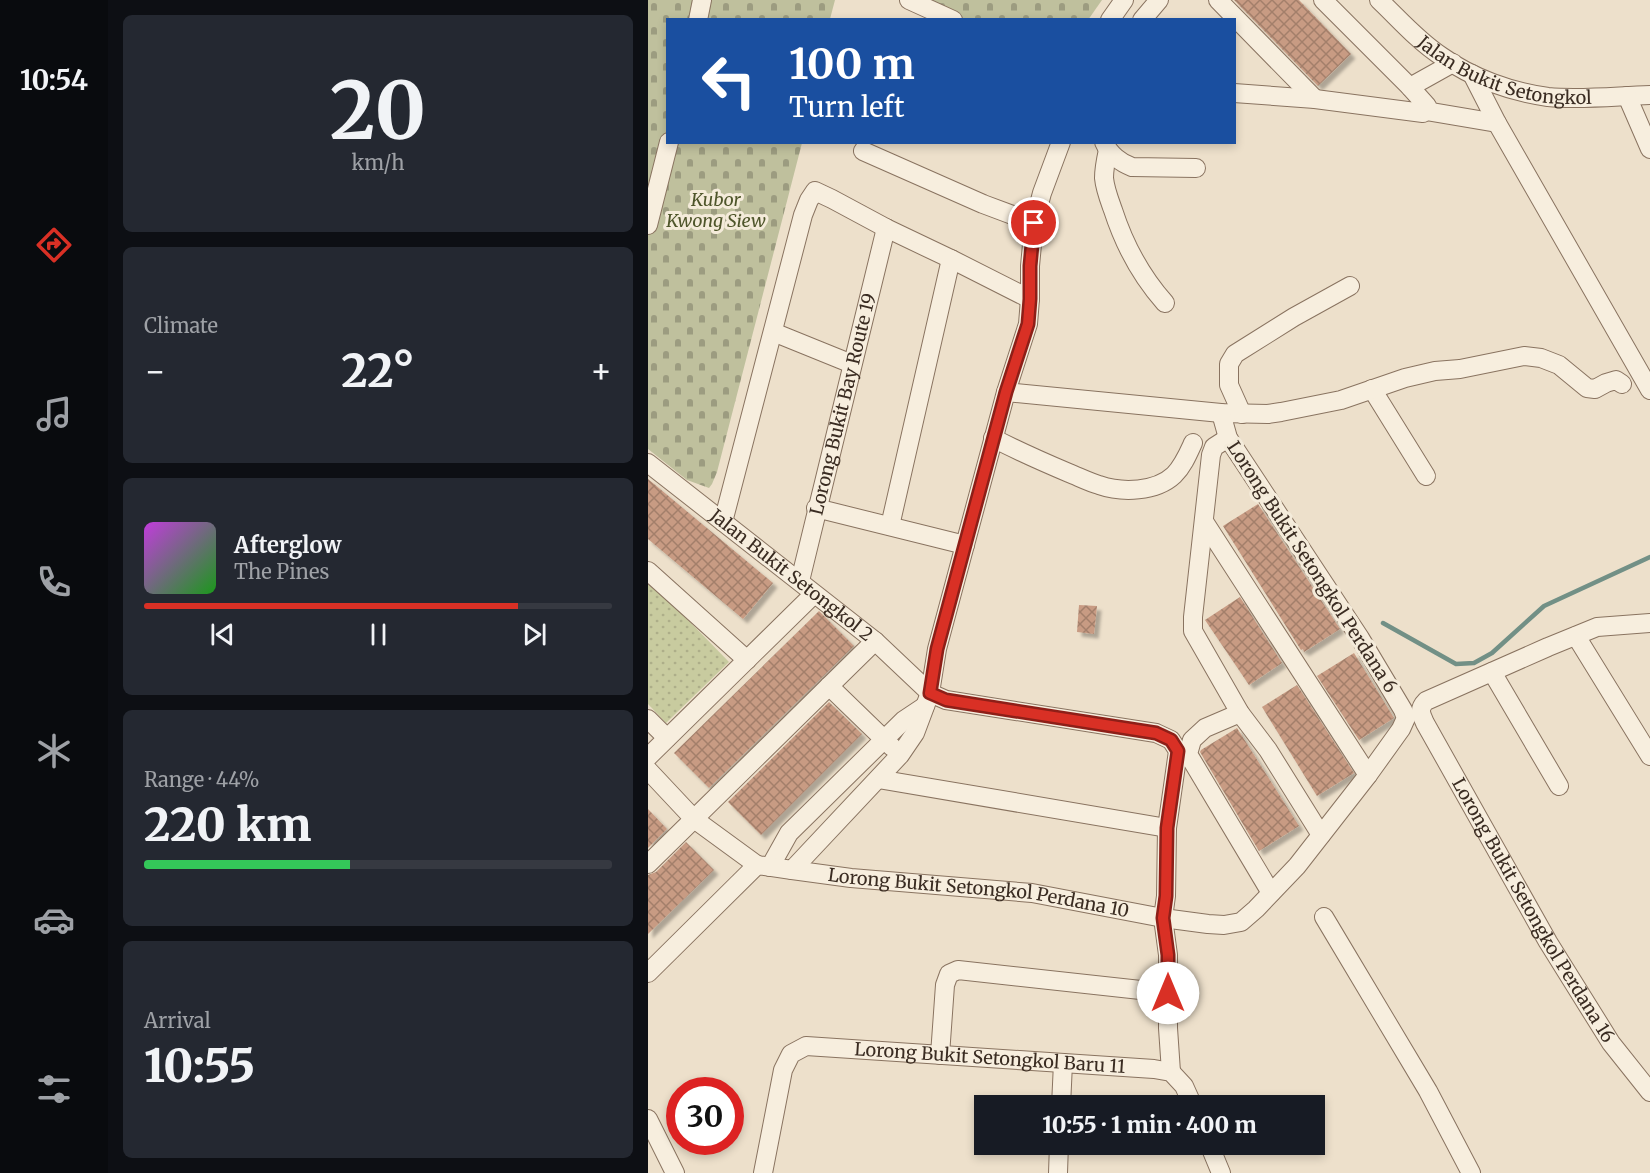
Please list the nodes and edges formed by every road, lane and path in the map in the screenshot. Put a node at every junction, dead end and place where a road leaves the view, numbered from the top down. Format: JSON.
{"nodes":[{"id":1,"x":702,"y":0,"type":"edge"},
{"id":2,"x":909,"y":0,"type":"edge"},
{"id":3,"x":1124,"y":0,"type":"edge"},
{"id":4,"x":1159,"y":0,"type":"edge"},
{"id":5,"x":1218,"y":0,"type":"edge"},
{"id":6,"x":1323,"y":0,"type":"edge"},
{"id":7,"x":1379,"y":0,"type":"edge"},
{"id":8,"x":698,"y":18,"type":"edge"},
{"id":9,"x":949,"y":18,"type":"edge"},
{"id":10,"x":1111,"y":18,"type":"edge"},
{"id":11,"x":1144,"y":18,"type":"edge"},
{"id":12,"x":1236,"y":18,"type":"edge"},
{"id":13,"x":1236,"y":18,"type":"edge"},
{"id":14,"x":1453,"y":63,"type":"junction"},
{"id":15,"x":1472,"y":74,"type":"junction"},
{"id":16,"x":1410,"y":87,"type":"junction"},
{"id":17,"x":1236,"y":93,"type":"edge"},
{"id":18,"x":1627,"y":96,"type":"junction"},
{"id":19,"x":1650,"y":96,"type":"edge"},
{"id":20,"x":1315,"y":99,"type":"junction"},
{"id":21,"x":1426,"y":111,"type":"junction"},
{"id":22,"x":1497,"y":123,"type":"junction"},
{"id":23,"x":668,"y":144,"type":"edge"},
{"id":24,"x":1060,"y":144,"type":"edge"},
{"id":25,"x":1106,"y":146,"type":"edge"},
{"id":26,"x":1650,"y":149,"type":"edge"},
{"id":27,"x":863,"y":151,"type":"dead end"},
{"id":28,"x":1196,"y":168,"type":"dead end"},
{"id":29,"x":1034,"y":223,"type":"junction"},
{"id":30,"x":648,"y":225,"type":"edge"},
{"id":31,"x":886,"y":228,"type":"junction"},
{"id":32,"x":951,"y":259,"type":"junction"},
{"id":33,"x":1350,"y":285,"type":"dead end"},
{"id":34,"x":1030,"y":299,"type":"junction"},
{"id":35,"x":1166,"y":303,"type":"dead end"},
{"id":36,"x":773,"y":332,"type":"junction"},
{"id":37,"x":852,"y":364,"type":"junction"},
{"id":38,"x":1622,"y":384,"type":"dead end"},
{"id":39,"x":1372,"y":389,"type":"junction"},
{"id":40,"x":1650,"y":390,"type":"edge"},
{"id":41,"x":1006,"y":392,"type":"junction"},
{"id":42,"x":1221,"y":413,"type":"junction"},
{"id":43,"x":1242,"y":414,"type":"junction"},
{"id":44,"x":993,"y":438,"type":"junction"},
{"id":45,"x":1228,"y":438,"type":"junction"},
{"id":46,"x":1193,"y":443,"type":"dead end"},
{"id":47,"x":648,"y":463,"type":"edge"},
{"id":48,"x":1426,"y":476,"type":"dead end"},
{"id":49,"x":816,"y":508,"type":"junction"},
{"id":50,"x":723,"y":522,"type":"junction"},
{"id":51,"x":1205,"y":523,"type":"junction"},
{"id":52,"x":890,"y":526,"type":"junction"},
{"id":53,"x":965,"y":545,"type":"junction"},
{"id":54,"x":648,"y":571,"type":"edge"},
{"id":55,"x":800,"y":581,"type":"junction"},
{"id":56,"x":814,"y":594,"type":"junction"},
{"id":57,"x":1650,"y":623,"type":"edge"},
{"id":58,"x":1576,"y":636,"type":"junction"},
{"id":59,"x":875,"y":641,"type":"junction"},
{"id":60,"x":747,"y":660,"type":"junction"},
{"id":61,"x":1492,"y":672,"type":"junction"},
{"id":62,"x":829,"y":686,"type":"junction"},
{"id":63,"x":928,"y":700,"type":"junction"},
{"id":64,"x":1240,"y":713,"type":"junction"},
{"id":65,"x":648,"y":718,"type":"edge"},
{"id":66,"x":1406,"y":718,"type":"joint"},
{"id":67,"x":667,"y":738,"type":"junction"},
{"id":68,"x":884,"y":739,"type":"junction"},
{"id":69,"x":900,"y":755,"type":"junction"},
{"id":70,"x":1650,"y":756,"type":"edge"},
{"id":71,"x":648,"y":757,"type":"edge"},
{"id":72,"x":648,"y":770,"type":"edge"},
{"id":73,"x":1368,"y":775,"type":"junction"},
{"id":74,"x":878,"y":779,"type":"junction"},
{"id":75,"x":1559,"y":786,"type":"dead end"},
{"id":76,"x":694,"y":819,"type":"junction"},
{"id":77,"x":1167,"y":828,"type":"junction"},
{"id":78,"x":1321,"y":835,"type":"junction"},
{"id":79,"x":648,"y":864,"type":"edge"},
{"id":80,"x":763,"y":866,"type":"junction"},
{"id":81,"x":792,"y":870,"type":"junction"},
{"id":82,"x":1271,"y":893,"type":"junction"},
{"id":83,"x":1324,"y":917,"type":"dead end"},
{"id":84,"x":1163,"y":918,"type":"junction"},
{"id":85,"x":648,"y":973,"type":"edge"},
{"id":86,"x":1168,"y":993,"type":"junction"},
{"id":87,"x":940,"y":1055,"type":"junction"},
{"id":88,"x":1063,"y":1063,"type":"junction"},
{"id":89,"x":1171,"y":1072,"type":"junction"},
{"id":90,"x":1650,"y":1092,"type":"edge"},
{"id":91,"x":1062,"y":1095,"type":"edge"},
{"id":92,"x":1188,"y":1095,"type":"edge"},
{"id":93,"x":648,"y":1119,"type":"edge"},
{"id":94,"x":1059,"y":1155,"type":"edge"},
{"id":95,"x":1214,"y":1155,"type":"edge"},
{"id":96,"x":675,"y":1173,"type":"edge"},
{"id":97,"x":763,"y":1173,"type":"edge"},
{"id":98,"x":1058,"y":1173,"type":"edge"},
{"id":99,"x":1221,"y":1173,"type":"edge"},
{"id":100,"x":1471,"y":1173,"type":"edge"}],
"edges":[{"from":1,"to":8,"type":"street"},
{"from":2,"to":9,"type":"street"},
{"from":3,"to":10,"type":"street"},
{"from":4,"to":11,"type":"street"},
{"from":5,"to":13,"type":"street"},
{"from":6,"to":16,"type":"street"},
{"from":7,"to":14,"type":"street","name":"Jalan Bukit Setongkol"},
{"from":12,"to":20,"type":"street"},
{"from":14,"to":15,"type":"street","name":"Jalan Bukit Setongkol"},
{"from":14,"to":16,"type":"street"},
{"from":15,"to":18,"type":"street","name":"Jalan Bukit Setongkol"},
{"from":15,"to":22,"type":"street"},
{"from":16,"to":21,"type":"street"},
{"from":17,"to":20,"type":"street"},
{"from":18,"to":19,"type":"street","name":"Jalan Bukit Setongkol"},
{"from":18,"to":26,"type":"street"},
{"from":20,"to":21,"type":"street"},
{"from":21,"to":22,"type":"street"},
{"from":22,"to":40,"type":"street"},
{"from":23,"to":30,"type":"street"},
{"from":24,"to":29,"type":"street"},
{"from":25,"to":28,"type":"street"},
{"from":25,"to":35,"type":"street"},
{"from":27,"to":29,"type":"street"},
{"from":29,"to":34,"type":"street"},
{"from":31,"to":32,"type":"street"},
{"from":31,"to":36,"type":"street"},
{"from":31,"to":37,"type":"street","name":"Lorong Bukit Bay Route 19"},
{"from":32,"to":34,"type":"street"},
{"from":32,"to":52,"type":"street"},
{"from":33,"to":43,"type":"street"},
{"from":34,"to":41,"type":"street"},
{"from":36,"to":37,"type":"street"},
{"from":36,"to":50,"type":"street"},
{"from":37,"to":49,"type":"street","name":"Lorong Bukit Bay Route 19"},
{"from":38,"to":39,"type":"street"},
{"from":39,"to":43,"type":"street"},
{"from":39,"to":48,"type":"street"},
{"from":41,"to":42,"type":"street"},
{"from":41,"to":44,"type":"street"},
{"from":42,"to":43,"type":"street"},
{"from":42,"to":45,"type":"street","name":"Lorong Bukit Setongkol Perdana 6"},
{"from":44,"to":46,"type":"street"},
{"from":44,"to":53,"type":"street"},
{"from":45,"to":51,"type":"street"},
{"from":45,"to":66,"type":"street","name":"Lorong Bukit Setongkol Perdana 6"},
{"from":47,"to":50,"type":"street","name":"Jalan Bukit Setongkol 2"},
{"from":49,"to":52,"type":"street"},
{"from":49,"to":55,"type":"street","name":"Lorong Bukit Bay Route 19"},
{"from":50,"to":55,"type":"street","name":"Jalan Bukit Setongkol 2"},
{"from":51,"to":64,"type":"street"},
{"from":51,"to":73,"type":"street"},
{"from":52,"to":53,"type":"street"},
{"from":53,"to":63,"type":"street"},
{"from":54,"to":60,"type":"street"},
{"from":55,"to":56,"type":"street","name":"Jalan Bukit Setongkol 2"},
{"from":56,"to":59,"type":"street","name":"Jalan Bukit Setongkol 2"},
{"from":56,"to":60,"type":"street"},
{"from":57,"to":58,"type":"street"},
{"from":58,"to":61,"type":"street"},
{"from":58,"to":70,"type":"street"},
{"from":59,"to":62,"type":"street"},
{"from":59,"to":63,"type":"street","name":"Jalan Bukit Setongkol 2"},
{"from":60,"to":67,"type":"street"},
{"from":61,"to":75,"type":"street"},
{"from":61,"to":90,"type":"street","name":"Lorong Bukit Setongkol Perdana 16"},
{"from":62,"to":68,"type":"street"},
{"from":62,"to":76,"type":"street"},
{"from":63,"to":68,"type":"street"},
{"from":63,"to":69,"type":"street"},
{"from":63,"to":77,"type":"street"},
{"from":64,"to":78,"type":"street"},
{"from":64,"to":82,"type":"street"},
{"from":65,"to":67,"type":"street"},
{"from":66,"to":73,"type":"street","name":"Lorong Bukit Setongkol Perdana 10"},
{"from":67,"to":71,"type":"street"},
{"from":68,"to":69,"type":"street"},
{"from":68,"to":80,"type":"street"},
{"from":69,"to":74,"type":"street"},
{"from":72,"to":76,"type":"street"},
{"from":73,"to":78,"type":"street","name":"Lorong Bukit Setongkol Perdana 10"},
{"from":74,"to":77,"type":"street"},
{"from":74,"to":81,"type":"street"},
{"from":76,"to":79,"type":"street"},
{"from":76,"to":80,"type":"street"},
{"from":77,"to":84,"type":"street"},
{"from":78,"to":82,"type":"street","name":"Lorong Bukit Setongkol Perdana 10"},
{"from":80,"to":81,"type":"street","name":"Lorong Bukit Setongkol Perdana 10"},
{"from":80,"to":85,"type":"street"},
{"from":81,"to":84,"type":"street","name":"Lorong Bukit Setongkol Perdana 10"},
{"from":82,"to":84,"type":"street","name":"Lorong Bukit Setongkol Perdana 10"},
{"from":83,"to":100,"type":"street"},
{"from":84,"to":86,"type":"street"},
{"from":86,"to":87,"type":"street"},
{"from":86,"to":89,"type":"street"},
{"from":87,"to":88,"type":"street","name":"Lorong Bukit Setongkol Baru 11"},
{"from":87,"to":97,"type":"street","name":"Lorong Bukit Setongkol Baru 11"},
{"from":88,"to":89,"type":"street","name":"Lorong Bukit Setongkol Baru 11"},
{"from":88,"to":91,"type":"street"},
{"from":89,"to":92,"type":"street"},
{"from":93,"to":96,"type":"street"},
{"from":94,"to":98,"type":"street"},
{"from":95,"to":99,"type":"street"}]}
